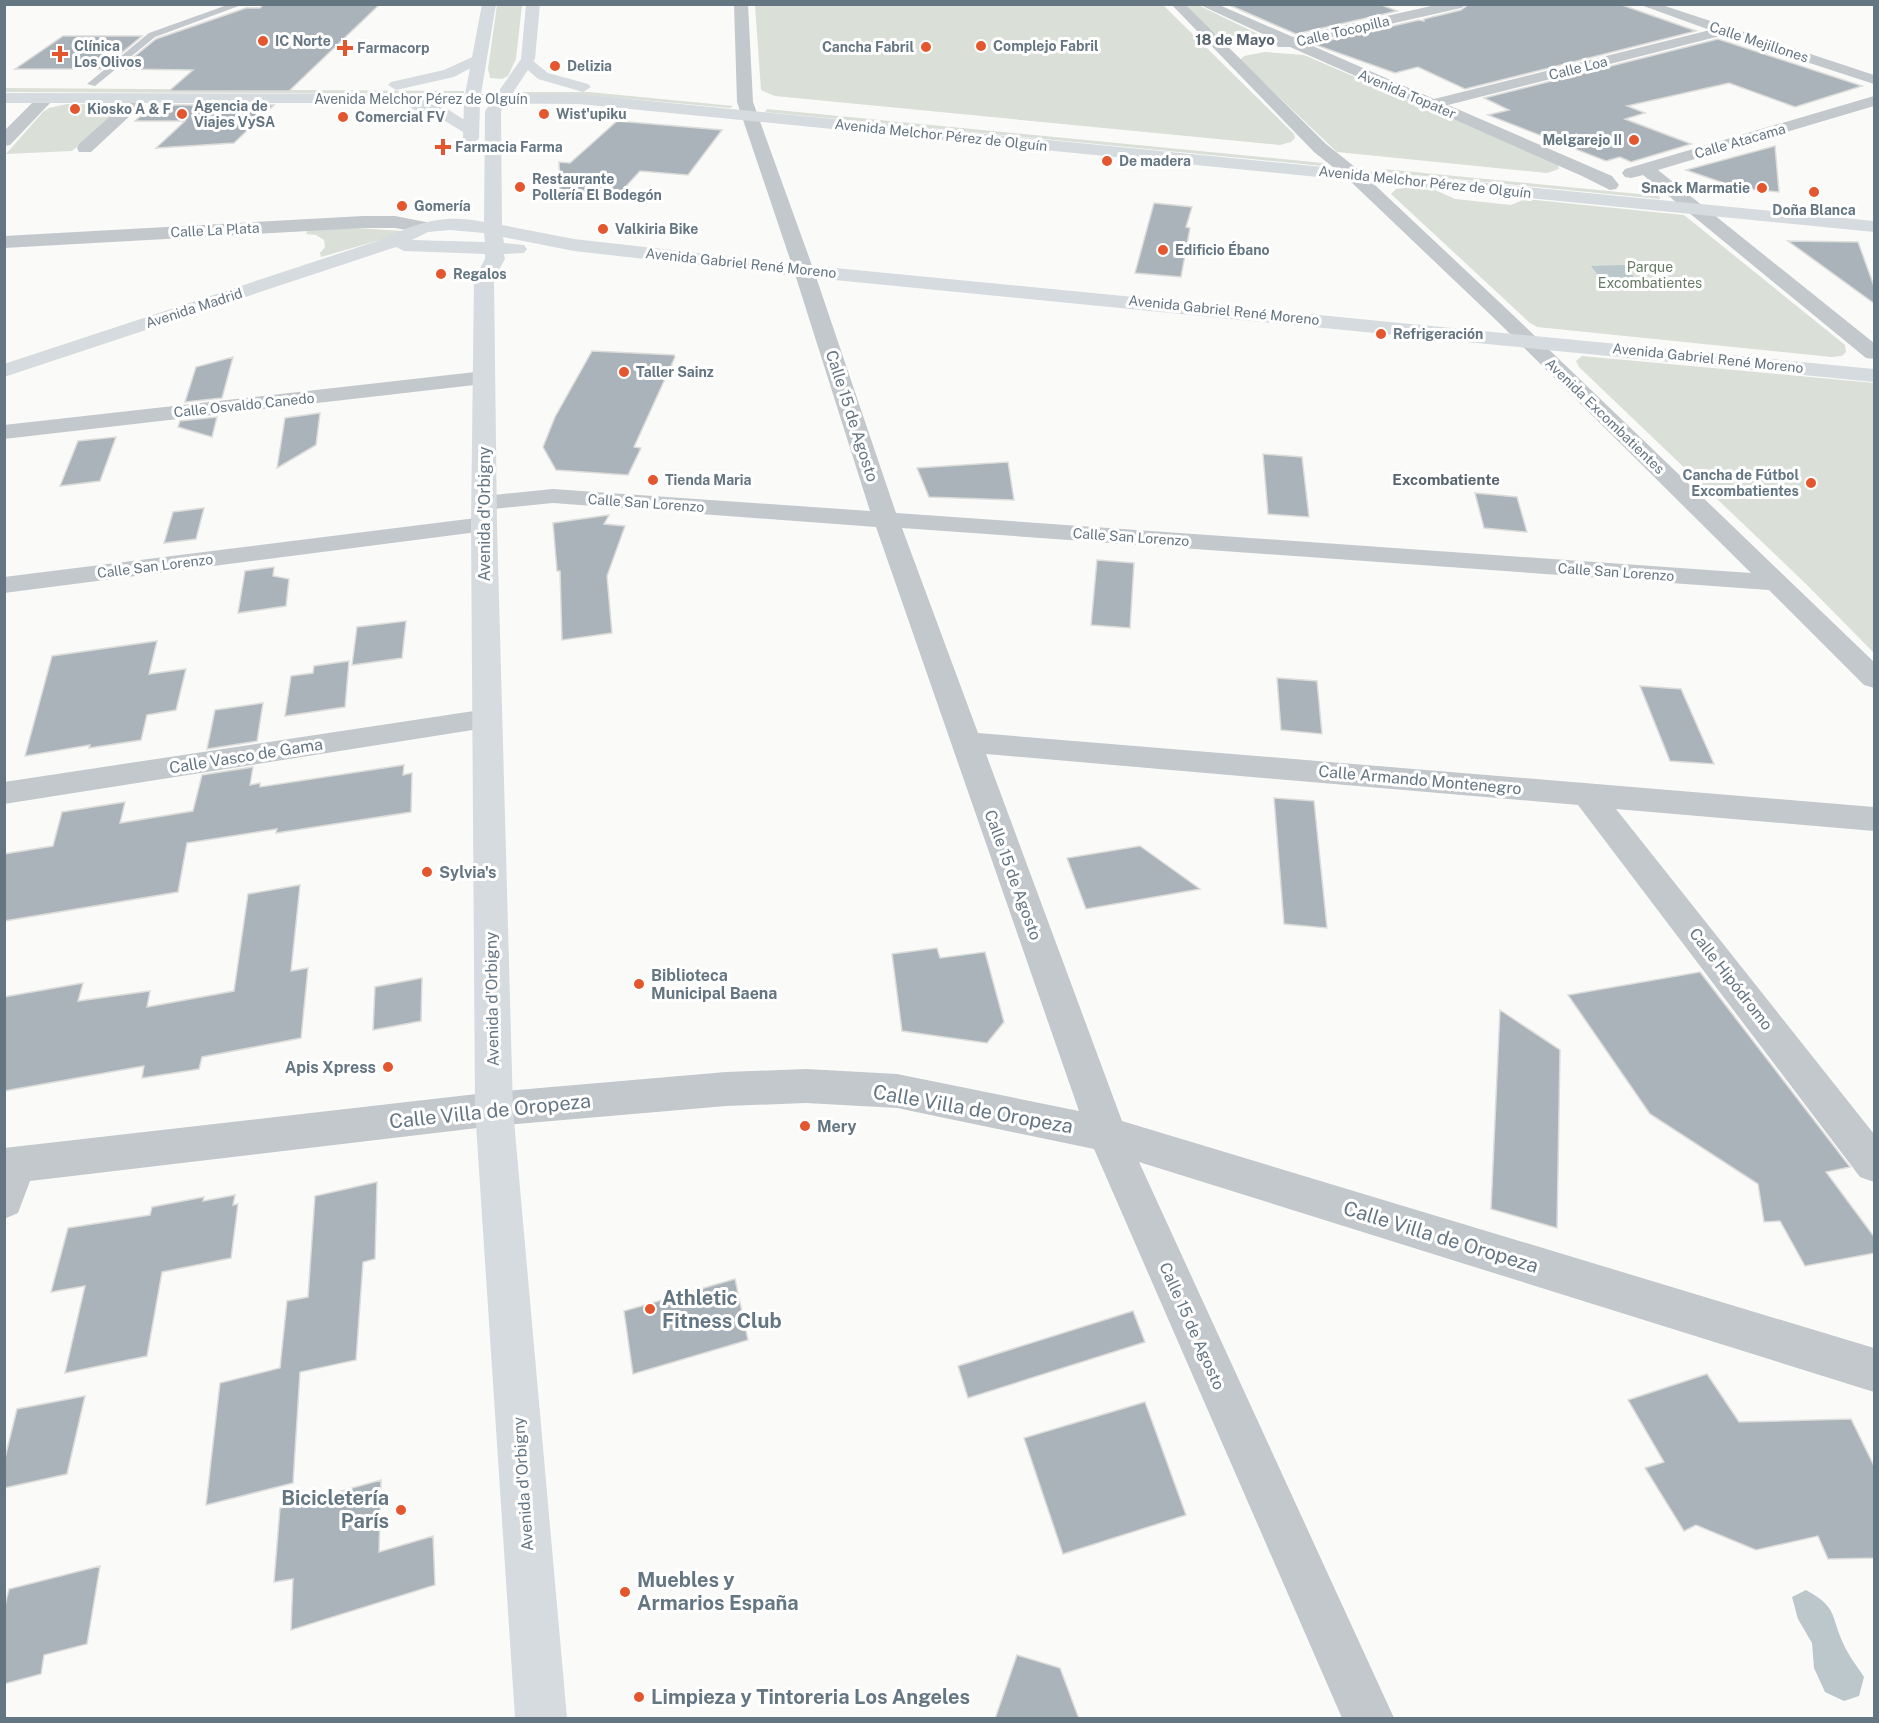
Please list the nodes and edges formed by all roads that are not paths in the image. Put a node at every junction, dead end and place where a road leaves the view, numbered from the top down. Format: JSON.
{"nodes":[{"id":1,"x":240,"y":4,"type":"edge"},
{"id":2,"x":489,"y":4,"type":"edge"},
{"id":3,"x":533,"y":4,"type":"edge"},
{"id":4,"x":741,"y":4,"type":"edge"},
{"id":5,"x":1177,"y":4,"type":"edge"},
{"id":6,"x":1204,"y":4,"type":"edge"},
{"id":7,"x":1403,"y":4,"type":"edge"},
{"id":8,"x":1461,"y":4,"type":"edge"},
{"id":9,"x":1644,"y":4,"type":"edge"},
{"id":10,"x":1424,"y":12,"type":"junction"},
{"id":11,"x":1724,"y":31,"type":"junction"},
{"id":12,"x":1288,"y":43,"type":"junction"},
{"id":13,"x":1268,"y":47,"type":"dead end"},
{"id":14,"x":1249,"y":51,"type":"dead end"},
{"id":15,"x":1225,"y":52,"type":"junction"},
{"id":16,"x":479,"y":58,"type":"junction"},
{"id":17,"x":527,"y":63,"type":"junction"},
{"id":18,"x":1875,"y":80,"type":"edge"},
{"id":19,"x":97,"y":81,"type":"junction"},
{"id":20,"x":4,"y":84,"type":"edge"},
{"id":21,"x":391,"y":85,"type":"junction"},
{"id":22,"x":511,"y":86,"type":"junction"},
{"id":23,"x":473,"y":93,"type":"junction"},
{"id":24,"x":581,"y":93,"type":"junction"},
{"id":25,"x":4,"y":98,"type":"edge"},
{"id":26,"x":41,"y":98,"type":"junction"},
{"id":27,"x":139,"y":99,"type":"junction"},
{"id":28,"x":500,"y":99,"type":"junction"},
{"id":29,"x":369,"y":100,"type":"junction"},
{"id":30,"x":1875,"y":101,"type":"edge"},
{"id":31,"x":1432,"y":104,"type":"junction"},
{"id":32,"x":747,"y":109,"type":"junction"},
{"id":33,"x":492,"y":122,"type":"junction"},
{"id":34,"x":6,"y":131,"type":"edge"},
{"id":35,"x":471,"y":132,"type":"junction"},
{"id":36,"x":85,"y":148,"type":"dead end"},
{"id":37,"x":471,"y":154,"type":"dead end"},
{"id":38,"x":1332,"y":159,"type":"junction"},
{"id":39,"x":1646,"y":169,"type":"junction"},
{"id":40,"x":1354,"y":175,"type":"junction"},
{"id":41,"x":1608,"y":182,"type":"junction"},
{"id":42,"x":1675,"y":192,"type":"junction"},
{"id":43,"x":1696,"y":208,"type":"junction"},
{"id":44,"x":1875,"y":212,"type":"edge"},
{"id":45,"x":471,"y":217,"type":"junction"},
{"id":46,"x":424,"y":227,"type":"junction"},
{"id":47,"x":493,"y":228,"type":"junction"},
{"id":48,"x":1875,"y":228,"type":"edge"},
{"id":49,"x":4,"y":242,"type":"edge"},
{"id":50,"x":384,"y":245,"type":"junction"},
{"id":51,"x":574,"y":245,"type":"junction"},
{"id":52,"x":472,"y":248,"type":"junction"},
{"id":53,"x":495,"y":249,"type":"junction"},
{"id":54,"x":804,"y":271,"type":"junction"},
{"id":55,"x":484,"y":279,"type":"junction"},
{"id":56,"x":1527,"y":339,"type":"junction"},
{"id":57,"x":1875,"y":353,"type":"edge"},
{"id":58,"x":4,"y":371,"type":"edge"},
{"id":59,"x":1875,"y":375,"type":"edge"},
{"id":60,"x":484,"y":378,"type":"junction"},
{"id":61,"x":4,"y":432,"type":"edge"},
{"id":62,"x":484,"y":514,"type":"junction"},
{"id":63,"x":886,"y":520,"type":"junction"},
{"id":64,"x":1778,"y":583,"type":"junction"},
{"id":65,"x":4,"y":585,"type":"edge"},
{"id":66,"x":1875,"y":678,"type":"edge"},
{"id":67,"x":487,"y":719,"type":"junction"},
{"id":68,"x":965,"y":741,"type":"junction"},
{"id":69,"x":4,"y":793,"type":"edge"},
{"id":70,"x":1587,"y":794,"type":"junction"},
{"id":71,"x":1875,"y":819,"type":"edge"},
{"id":72,"x":494,"y":1109,"type":"junction"},
{"id":73,"x":1107,"y":1134,"type":"junction"},
{"id":74,"x":1875,"y":1164,"type":"edge"},
{"id":75,"x":8,"y":1177,"type":"edge"},
{"id":76,"x":1875,"y":1370,"type":"edge"},
{"id":77,"x":541,"y":1719,"type":"edge"},
{"id":78,"x":1368,"y":1719,"type":"edge"}],
"edges":[{"from":1,"to":19,"type":"lane"},
{"from":2,"to":16,"type":"main road"},
{"from":3,"to":17,"type":"main road","name":"Avenida d'Orbigny"},
{"from":4,"to":32,"type":"street","name":"Calle 15 de Agosto"},
{"from":5,"to":15,"type":"street"},
{"from":6,"to":12,"type":"street","name":"Avenida Topater"},
{"from":7,"to":10,"type":"street"},
{"from":8,"to":10,"type":"street","name":"Calle Tocopilla"},
{"from":9,"to":11,"type":"street","name":"Calle Mejillones"},
{"from":10,"to":12,"type":"street","name":"Calle Tocopilla"},
{"from":11,"to":18,"type":"street","name":"Calle Mejillones"},
{"from":11,"to":31,"type":"street","name":"Calle Loa"},
{"from":12,"to":13,"type":"street","name":"Calle Tocopilla"},
{"from":12,"to":31,"type":"street","name":"Avenida Topater"},
{"from":14,"to":15,"type":"street"},
{"from":15,"to":38,"type":"street"},
{"from":16,"to":21,"type":"main road"},
{"from":16,"to":23,"type":"main road"},
{"from":17,"to":22,"type":"main road","name":"Avenida d'Orbigny"},
{"from":17,"to":24,"type":"main road"},
{"from":19,"to":20,"type":"main road","name":"Avenida Melchor Pérez de Olguín"},
{"from":19,"to":21,"type":"main road","name":"Avenida Melchor Pérez de Olguín"},
{"from":21,"to":23,"type":"main road","name":"Avenida Melchor Pérez de Olguín"},
{"from":22,"to":23,"type":"main road","name":"Avenida Melchor Pérez de Olguín"},
{"from":22,"to":24,"type":"main road","name":"Avenida Melchor Pérez de Olguín"},
{"from":22,"to":28,"type":"main road","name":"Avenida d'Orbigny"},
{"from":23,"to":28,"type":"main road","name":"Avenida Melchor Pérez de Olguín"},
{"from":23,"to":29,"type":"main road","name":"Avenida Melchor Pérez de Olguín"},
{"from":23,"to":35,"type":"main road"},
{"from":24,"to":28,"type":"main road","name":"Avenida Melchor Pérez de Olguín"},
{"from":24,"to":32,"type":"main road","name":"Avenida Melchor Pérez de Olguín"},
{"from":24,"to":33,"type":"main road"},
{"from":25,"to":26,"type":"main road","name":"Avenida Melchor Pérez de Olguín"},
{"from":26,"to":27,"type":"main road","name":"Avenida Melchor Pérez de Olguín"},
{"from":26,"to":34,"type":"street"},
{"from":27,"to":29,"type":"main road","name":"Avenida Melchor Pérez de Olguín"},
{"from":27,"to":36,"type":"street"},
{"from":28,"to":33,"type":"main road","name":"Avenida d'Orbigny"},
{"from":29,"to":35,"type":"main road"},
{"from":30,"to":39,"type":"street","name":"Calle Atacama"},
{"from":31,"to":41,"type":"street","name":"Avenida Topater"},
{"from":32,"to":38,"type":"main road","name":"Avenida Melchor Pérez de Olguín"},
{"from":32,"to":40,"type":"main road","name":"Avenida Melchor Pérez de Olguín"},
{"from":32,"to":54,"type":"street","name":"Calle 15 de Agosto"},
{"from":33,"to":47,"type":"main road","name":"Avenida d'Orbigny"},
{"from":35,"to":37,"type":"main road"},
{"from":38,"to":40,"type":"street","name":"Avenida Excombatientes"},
{"from":38,"to":41,"type":"main road","name":"Avenida Melchor Pérez de Olguín"},
{"from":39,"to":41,"type":"street","name":"Calle Atacama"},
{"from":39,"to":42,"type":"street"},
{"from":40,"to":43,"type":"main road","name":"Avenida Melchor Pérez de Olguín"},
{"from":40,"to":56,"type":"street","name":"Avenida Excombatientes"},
{"from":41,"to":42,"type":"main road","name":"Avenida Melchor Pérez de Olguín"},
{"from":42,"to":43,"type":"street"},
{"from":42,"to":44,"type":"main road","name":"Avenida Melchor Pérez de Olguín"},
{"from":43,"to":48,"type":"main road","name":"Avenida Melchor Pérez de Olguín"},
{"from":43,"to":57,"type":"street"},
{"from":45,"to":46,"type":"main road","name":"Avenida Madrid"},
{"from":45,"to":47,"type":"main road","name":"Avenida Gabriel René Moreno"},
{"from":45,"to":52,"type":"main road","name":"Avenida d'Orbigny"},
{"from":46,"to":49,"type":"street","name":"Calle La Plata"},
{"from":46,"to":50,"type":"main road","name":"Avenida Madrid"},
{"from":47,"to":51,"type":"main road","name":"Avenida Gabriel René Moreno"},
{"from":47,"to":53,"type":"main road","name":"Avenida d'Orbigny"},
{"from":50,"to":52,"type":"main road","name":"Avenida Madrid"},
{"from":50,"to":58,"type":"main road","name":"Avenida Madrid"},
{"from":51,"to":53,"type":"main road","name":"Avenida Gabriel René Moreno"},
{"from":51,"to":54,"type":"main road","name":"Avenida Gabriel René Moreno"},
{"from":52,"to":53,"type":"main road","name":"Avenida Gabriel René Moreno"},
{"from":52,"to":55,"type":"main road","name":"Avenida d'Orbigny"},
{"from":53,"to":55,"type":"main road","name":"Avenida d'Orbigny"},
{"from":54,"to":56,"type":"main road","name":"Avenida Gabriel René Moreno"},
{"from":54,"to":63,"type":"street","name":"Calle 15 de Agosto"},
{"from":55,"to":60,"type":"main road","name":"Avenida d'Orbigny"},
{"from":56,"to":59,"type":"main road","name":"Avenida Gabriel René Moreno"},
{"from":56,"to":64,"type":"street","name":"Avenida Excombatientes"},
{"from":60,"to":61,"type":"street","name":"Calle Osvaldo Canedo"},
{"from":60,"to":62,"type":"main road","name":"Avenida d'Orbigny"},
{"from":62,"to":63,"type":"street","name":"Calle San Lorenzo"},
{"from":62,"to":65,"type":"street","name":"Calle San Lorenzo"},
{"from":62,"to":67,"type":"main road","name":"Avenida d'Orbigny"},
{"from":63,"to":64,"type":"street","name":"Calle San Lorenzo"},
{"from":63,"to":68,"type":"street","name":"Calle 15 de Agosto"},
{"from":64,"to":66,"type":"street","name":"Avenida Excombatientes"},
{"from":67,"to":69,"type":"street","name":"Calle Vasco de Gama"},
{"from":67,"to":72,"type":"main road","name":"Avenida d'Orbigny"},
{"from":68,"to":70,"type":"street","name":"Calle Armando Montenegro"},
{"from":68,"to":73,"type":"street","name":"Calle 15 de Agosto"},
{"from":70,"to":71,"type":"street","name":"Calle Armando Montenegro"},
{"from":70,"to":74,"type":"street","name":"Calle Hipódromo"},
{"from":72,"to":73,"type":"street","name":"Calle Villa de Oropeza"},
{"from":72,"to":75,"type":"street","name":"Calle Villa de Oropeza"},
{"from":72,"to":77,"type":"main road","name":"Avenida d'Orbigny"},
{"from":73,"to":76,"type":"street","name":"Calle Villa de Oropeza"},
{"from":73,"to":78,"type":"street","name":"Calle 15 de Agosto"}]}
